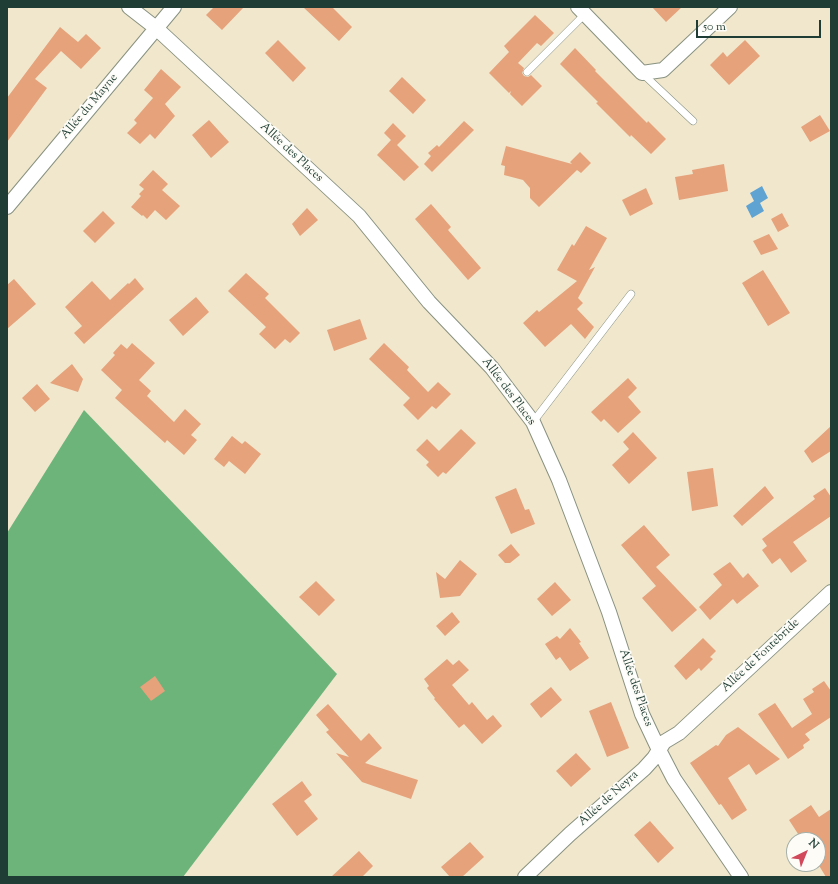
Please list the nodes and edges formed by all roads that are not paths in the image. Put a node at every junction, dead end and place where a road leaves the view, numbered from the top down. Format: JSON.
{"nodes":[{"id":1,"x":129,"y":7,"type":"edge"},
{"id":2,"x":174,"y":7,"type":"edge"},
{"id":3,"x":730,"y":7,"type":"edge"},
{"id":4,"x":581,"y":11,"type":"edge"},
{"id":5,"x":156,"y":28,"type":"junction"},
{"id":6,"x":526,"y":72,"type":"dead end"},
{"id":7,"x":642,"y":73,"type":"junction"},
{"id":8,"x":693,"y":121,"type":"dead end"},
{"id":9,"x":7,"y":207,"type":"edge"},
{"id":10,"x":631,"y":294,"type":"dead end"},
{"id":11,"x":533,"y":422,"type":"junction"},
{"id":12,"x":831,"y":592,"type":"edge"},
{"id":13,"x":691,"y":721,"type":"joint"},
{"id":14,"x":659,"y":750,"type":"junction"},
{"id":15,"x":525,"y":877,"type":"edge"},
{"id":16,"x":741,"y":877,"type":"edge"}],
"edges":[{"from":1,"to":5,"type":"street","name":"Allée des Places"},
{"from":2,"to":5,"type":"street","name":"Allée du Mayne"},
{"from":3,"to":7,"type":"street"},
{"from":4,"to":6,"type":"lane"},
{"from":4,"to":7,"type":"street"},
{"from":5,"to":9,"type":"street","name":"Allée du Mayne"},
{"from":5,"to":11,"type":"street","name":"Allée des Places"},
{"from":7,"to":8,"type":"lane"},
{"from":10,"to":11,"type":"lane"},
{"from":11,"to":14,"type":"street","name":"Allée des Places"},
{"from":12,"to":13,"type":"street","name":"Allée de Fontebride"},
{"from":13,"to":14,"type":"street","name":"Allée de Neyra"},
{"from":14,"to":15,"type":"street","name":"Allée de Neyra"},
{"from":14,"to":16,"type":"street","name":"Allée des Places"}]}
